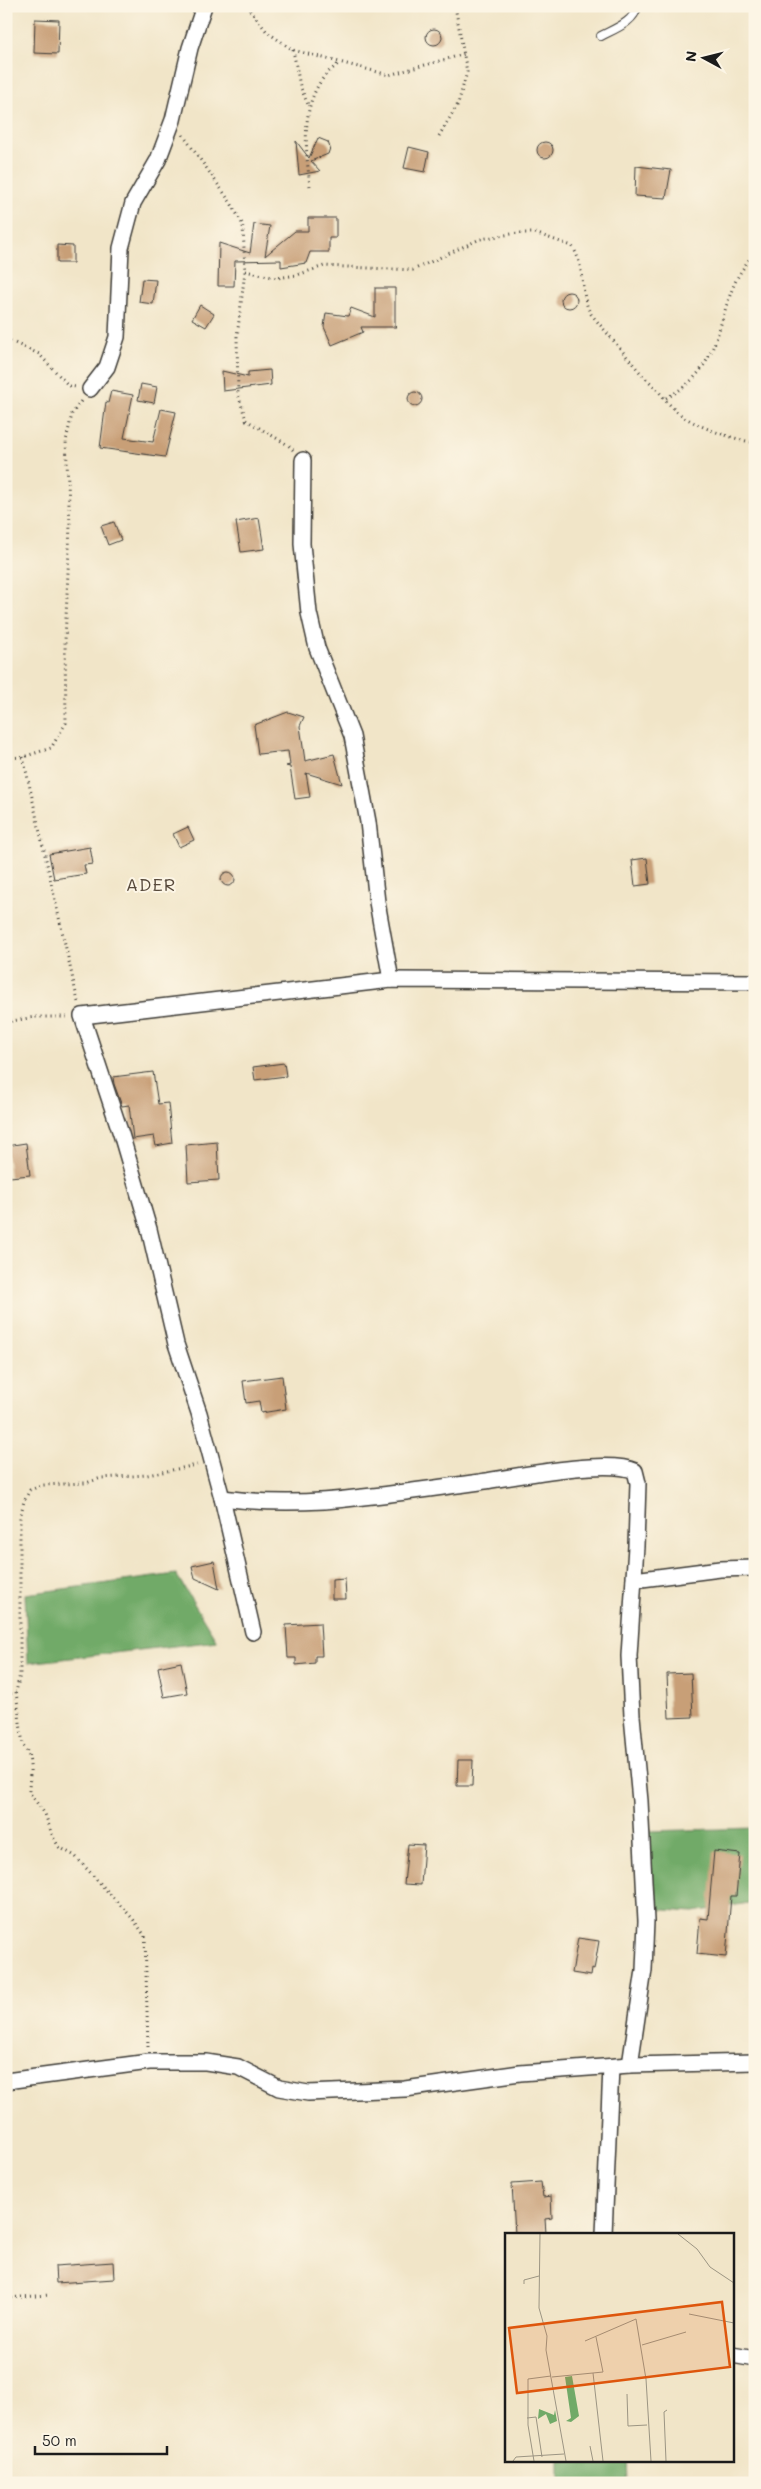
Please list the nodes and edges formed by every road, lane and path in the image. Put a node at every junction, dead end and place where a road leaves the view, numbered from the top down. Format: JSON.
{"nodes":[{"id":1,"x":204,"y":6,"type":"edge"},
{"id":2,"x":247,"y":6,"type":"edge"},
{"id":3,"x":455,"y":6,"type":"edge"},
{"id":4,"x":638,"y":6,"type":"edge"},
{"id":5,"x":601,"y":36,"type":"dead end"},
{"id":6,"x":292,"y":50,"type":"junction"},
{"id":7,"x":465,"y":54,"type":"junction"},
{"id":8,"x":339,"y":64,"type":"junction"},
{"id":9,"x":310,"y":108,"type":"junction"},
{"id":10,"x":173,"y":120,"type":"junction"},
{"id":11,"x":439,"y":136,"type":"dead end"},
{"id":12,"x":310,"y":186,"type":"dead end"},
{"id":13,"x":755,"y":251,"type":"edge"},
{"id":14,"x":245,"y":271,"type":"junction"},
{"id":15,"x":6,"y":340,"type":"edge"},
{"id":16,"x":90,"y":389,"type":"junction"},
{"id":17,"x":666,"y":398,"type":"junction"},
{"id":18,"x":755,"y":443,"type":"edge"},
{"id":19,"x":302,"y":460,"type":"joint"},
{"id":20,"x":23,"y":757,"type":"junction"},
{"id":21,"x":6,"y":758,"type":"edge"},
{"id":22,"x":391,"y":980,"type":"junction"},
{"id":23,"x":755,"y":982,"type":"edge"},
{"id":24,"x":82,"y":1016,"type":"junction"},
{"id":25,"x":6,"y":1022,"type":"edge"},
{"id":26,"x":212,"y":1463,"type":"junction"},
{"id":27,"x":222,"y":1498,"type":"junction"},
{"id":28,"x":755,"y":1568,"type":"edge"},
{"id":29,"x":634,"y":1580,"type":"junction"},
{"id":30,"x":253,"y":1632,"type":"dead end"},
{"id":31,"x":16,"y":1692,"type":"junction"},
{"id":32,"x":6,"y":1695,"type":"edge"},
{"id":33,"x":149,"y":2062,"type":"junction"},
{"id":34,"x":755,"y":2062,"type":"edge"},
{"id":35,"x":630,"y":2065,"type":"junction"},
{"id":36,"x":611,"y":2067,"type":"junction"},
{"id":37,"x":6,"y":2082,"type":"edge"},
{"id":38,"x":604,"y":2233,"type":"edge"},
{"id":39,"x":50,"y":2295,"type":"dead end"},
{"id":40,"x":6,"y":2298,"type":"edge"},
{"id":41,"x":734,"y":2355,"type":"edge"},
{"id":42,"x":755,"y":2359,"type":"edge"}],
"edges":[{"from":1,"to":10,"type":"street"},
{"from":2,"to":6,"type":"path"},
{"from":3,"to":7,"type":"path"},
{"from":4,"to":5,"type":"lane"},
{"from":6,"to":8,"type":"path"},
{"from":6,"to":9,"type":"path"},
{"from":7,"to":8,"type":"path"},
{"from":7,"to":11,"type":"path"},
{"from":8,"to":9,"type":"path"},
{"from":9,"to":12,"type":"path"},
{"from":10,"to":14,"type":"path"},
{"from":10,"to":16,"type":"street"},
{"from":13,"to":17,"type":"path"},
{"from":14,"to":17,"type":"path"},
{"from":14,"to":19,"type":"path"},
{"from":15,"to":16,"type":"path"},
{"from":16,"to":20,"type":"path"},
{"from":17,"to":18,"type":"path"},
{"from":19,"to":22,"type":"street"},
{"from":20,"to":21,"type":"path"},
{"from":20,"to":24,"type":"path"},
{"from":22,"to":23,"type":"street"},
{"from":22,"to":24,"type":"street"},
{"from":24,"to":25,"type":"path"},
{"from":24,"to":26,"type":"street"},
{"from":26,"to":27,"type":"street"},
{"from":26,"to":31,"type":"path"},
{"from":27,"to":29,"type":"street"},
{"from":27,"to":30,"type":"street"},
{"from":28,"to":29,"type":"street"},
{"from":29,"to":35,"type":"street"},
{"from":31,"to":32,"type":"path"},
{"from":31,"to":33,"type":"path"},
{"from":33,"to":36,"type":"street"},
{"from":33,"to":37,"type":"street"},
{"from":34,"to":35,"type":"street"},
{"from":35,"to":36,"type":"street"},
{"from":36,"to":38,"type":"street"},
{"from":39,"to":40,"type":"path"},
{"from":41,"to":42,"type":"street"}]}
